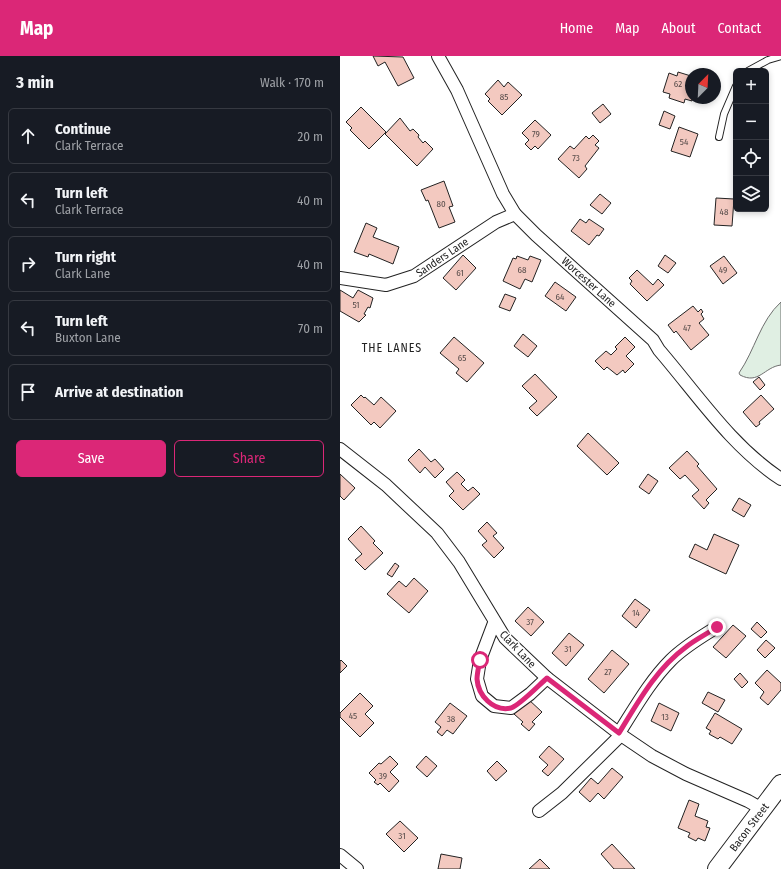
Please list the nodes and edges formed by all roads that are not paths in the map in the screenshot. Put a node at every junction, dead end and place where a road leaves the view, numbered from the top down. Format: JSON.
{"nodes":[{"id":1,"x":438,"y":56,"type":"edge"},
{"id":2,"x":781,"y":56,"type":"edge"},
{"id":3,"x":753,"y":68,"type":"edge"},
{"id":4,"x":733,"y":93,"type":"edge"},
{"id":5,"x":720,"y":137,"type":"dead end"},
{"id":6,"x":515,"y":214,"type":"junction"},
{"id":7,"x":340,"y":278,"type":"edge"},
{"id":8,"x":340,"y":449,"type":"edge"},
{"id":9,"x":781,"y":479,"type":"edge"},
{"id":10,"x":494,"y":623,"type":"junction"},
{"id":11,"x":717,"y":627,"type":"dead end"},
{"id":12,"x":547,"y":678,"type":"junction"},
{"id":13,"x":620,"y":734,"type":"junction"},
{"id":14,"x":781,"y":784,"type":"edge"},
{"id":15,"x":762,"y":809,"type":"junction"},
{"id":16,"x":539,"y":811,"type":"dead end"},
{"id":17,"x":340,"y":855,"type":"edge"},
{"id":18,"x":720,"y":868,"type":"edge"},
{"id":19,"x":357,"y":869,"type":"edge"}],
"edges":[{"from":1,"to":6,"type":"street","name":"Worcester Lane"},
{"from":2,"to":3,"type":"lane"},
{"from":4,"to":5,"type":"lane"},
{"from":6,"to":7,"type":"street","name":"Sanders Lane"},
{"from":6,"to":9,"type":"street","name":"Worcester Lane"},
{"from":8,"to":10,"type":"street","name":"Clark Lane"},
{"from":10,"to":12,"type":"street","name":"Clark Lane"},
{"from":10,"to":12,"type":"street"},
{"from":11,"to":13,"type":"street"},
{"from":12,"to":13,"type":"street","name":"Clark Lane"},
{"from":13,"to":15,"type":"street","name":"Clark Lane"},
{"from":13,"to":16,"type":"street"},
{"from":14,"to":15,"type":"main road","name":"Bacon Street"},
{"from":15,"to":18,"type":"main road","name":"Bacon Street"},
{"from":17,"to":19,"type":"street"}]}
